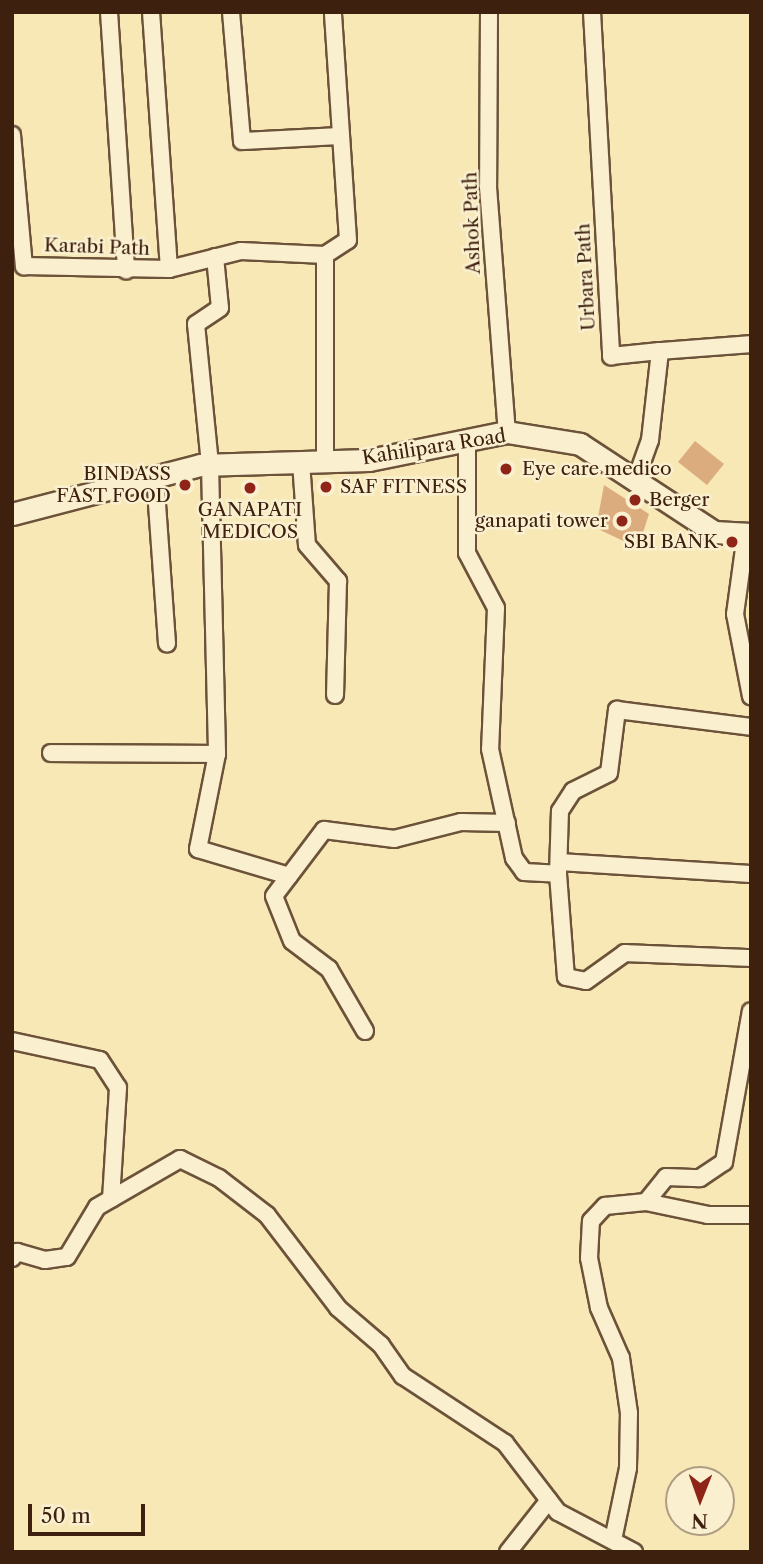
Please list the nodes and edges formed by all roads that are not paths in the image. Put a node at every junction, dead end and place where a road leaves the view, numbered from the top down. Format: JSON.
{"nodes":[{"id":1,"x":109,"y":12,"type":"edge"},
{"id":2,"x":151,"y":12,"type":"edge"},
{"id":3,"x":231,"y":12,"type":"edge"},
{"id":4,"x":333,"y":12,"type":"edge"},
{"id":5,"x":489,"y":12,"type":"edge"},
{"id":6,"x":592,"y":12,"type":"edge"},
{"id":7,"x":12,"y":135,"type":"edge"},
{"id":8,"x":341,"y":136,"type":"junction"},
{"id":9,"x":325,"y":255,"type":"junction"},
{"id":10,"x":215,"y":257,"type":"junction"},
{"id":11,"x":18,"y":267,"type":"edge"},
{"id":12,"x":169,"y":269,"type":"junction"},
{"id":13,"x":126,"y":270,"type":"junction"},
{"id":14,"x":751,"y":344,"type":"edge"},
{"id":15,"x":660,"y":351,"type":"junction"},
{"id":16,"x":507,"y":432,"type":"junction"},
{"id":17,"x":467,"y":439,"type":"junction"},
{"id":18,"x":325,"y":461,"type":"junction"},
{"id":19,"x":301,"y":462,"type":"junction"},
{"id":20,"x":210,"y":465,"type":"junction"},
{"id":21,"x":155,"y":476,"type":"junction"},
{"id":22,"x":635,"y":482,"type":"junction"},
{"id":23,"x":12,"y":514,"type":"edge"},
{"id":24,"x":748,"y":534,"type":"edge"},
{"id":25,"x":167,"y":644,"type":"dead end"},
{"id":26,"x":335,"y":695,"type":"dead end"},
{"id":27,"x":751,"y":696,"type":"edge"},
{"id":28,"x":751,"y":727,"type":"edge"},
{"id":29,"x":51,"y":752,"type":"dead end"},
{"id":30,"x":217,"y":754,"type":"junction"},
{"id":31,"x":507,"y":823,"type":"junction"},
{"id":32,"x":558,"y":868,"type":"junction"},
{"id":33,"x":751,"y":874,"type":"edge"},
{"id":34,"x":289,"y":876,"type":"junction"},
{"id":35,"x":751,"y":958,"type":"edge"},
{"id":36,"x":751,"y":1011,"type":"edge"},
{"id":37,"x":365,"y":1031,"type":"dead end"},
{"id":38,"x":12,"y":1041,"type":"edge"},
{"id":39,"x":111,"y":1199,"type":"junction"},
{"id":40,"x":646,"y":1202,"type":"junction"},
{"id":41,"x":751,"y":1215,"type":"edge"},
{"id":42,"x":12,"y":1258,"type":"edge"},
{"id":43,"x":549,"y":1500,"type":"junction"},
{"id":44,"x":613,"y":1540,"type":"junction"},
{"id":45,"x":508,"y":1552,"type":"edge"},
{"id":46,"x":635,"y":1552,"type":"edge"}],
"edges":[{"from":1,"to":13,"type":"street"},
{"from":2,"to":12,"type":"street","name":"Karabi Path"},
{"from":3,"to":8,"type":"street"},
{"from":4,"to":8,"type":"street"},
{"from":5,"to":16,"type":"street","name":"Ashok Path"},
{"from":6,"to":15,"type":"street","name":"Urbara Path"},
{"from":7,"to":11,"type":"street","name":"Karabi Path"},
{"from":8,"to":9,"type":"street"},
{"from":9,"to":10,"type":"street"},
{"from":9,"to":18,"type":"street"},
{"from":10,"to":12,"type":"street"},
{"from":10,"to":20,"type":"street"},
{"from":11,"to":13,"type":"street","name":"Karabi Path"},
{"from":12,"to":13,"type":"street","name":"Karabi Path"},
{"from":14,"to":15,"type":"street"},
{"from":15,"to":22,"type":"street"},
{"from":16,"to":17,"type":"main road","name":"Kahilipara Road"},
{"from":16,"to":22,"type":"main road","name":"Kahilipara Road"},
{"from":17,"to":18,"type":"main road","name":"Kahilipara Road"},
{"from":17,"to":31,"type":"street"},
{"from":18,"to":19,"type":"main road","name":"Kahilipara Road"},
{"from":19,"to":20,"type":"main road","name":"Kahilipara Road"},
{"from":19,"to":26,"type":"street"},
{"from":20,"to":21,"type":"main road","name":"Kahilipara Road"},
{"from":20,"to":30,"type":"street"},
{"from":21,"to":23,"type":"main road","name":"Kahilipara Road"},
{"from":21,"to":25,"type":"street"},
{"from":22,"to":24,"type":"main road","name":"Kahilipara Road"},
{"from":24,"to":27,"type":"street"},
{"from":28,"to":32,"type":"street"},
{"from":29,"to":30,"type":"street"},
{"from":30,"to":34,"type":"street"},
{"from":31,"to":32,"type":"street"},
{"from":31,"to":34,"type":"street"},
{"from":32,"to":33,"type":"street"},
{"from":32,"to":35,"type":"street"},
{"from":34,"to":37,"type":"street"},
{"from":36,"to":40,"type":"street"},
{"from":38,"to":39,"type":"street"},
{"from":39,"to":42,"type":"street"},
{"from":39,"to":43,"type":"street"},
{"from":40,"to":41,"type":"street"},
{"from":40,"to":44,"type":"street"},
{"from":43,"to":44,"type":"street"},
{"from":43,"to":45,"type":"street"},
{"from":44,"to":46,"type":"street"}]}
